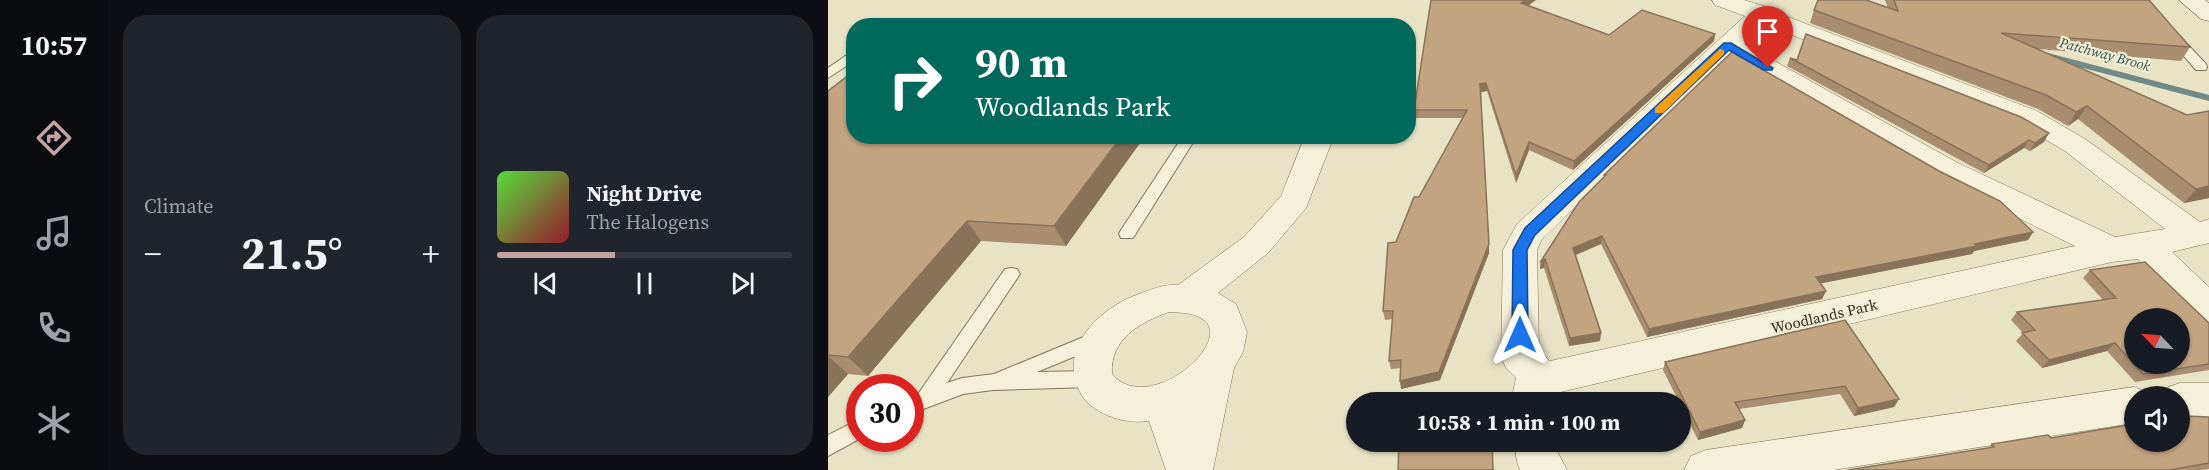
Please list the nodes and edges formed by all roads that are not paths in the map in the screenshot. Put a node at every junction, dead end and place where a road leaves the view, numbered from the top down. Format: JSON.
{"nodes":[{"id":1,"x":1723,"y":0,"type":"edge"},
{"id":2,"x":2190,"y":0,"type":"edge"},
{"id":3,"x":1762,"y":13,"type":"junction"},
{"id":4,"x":2209,"y":14,"type":"edge"},
{"id":5,"x":2163,"y":25,"type":"edge"},
{"id":6,"x":1728,"y":45,"type":"junction"},
{"id":7,"x":846,"y":60,"type":"edge"},
{"id":8,"x":2202,"y":67,"type":"dead end"},
{"id":9,"x":828,"y":74,"type":"edge"},
{"id":10,"x":1185,"y":144,"type":"edge"},
{"id":11,"x":1317,"y":144,"type":"edge"},
{"id":12,"x":2202,"y":233,"type":"edge"},
{"id":13,"x":1127,"y":234,"type":"dead end"},
{"id":14,"x":2128,"y":248,"type":"junction"},
{"id":15,"x":1011,"y":274,"type":"dead end"},
{"id":16,"x":1204,"y":305,"type":"junction"},
{"id":17,"x":2209,"y":309,"type":"edge"},
{"id":18,"x":1101,"y":338,"type":"junction"},
{"id":19,"x":1215,"y":368,"type":"junction"},
{"id":20,"x":1092,"y":379,"type":"junction"},
{"id":21,"x":993,"y":382,"type":"junction"},
{"id":22,"x":1534,"y":388,"type":"edge"},
{"id":23,"x":924,"y":394,"type":"edge"},
{"id":24,"x":924,"y":400,"type":"edge"},
{"id":25,"x":2190,"y":400,"type":"edge"},
{"id":26,"x":2209,"y":400,"type":"edge"},
{"id":27,"x":1162,"y":401,"type":"junction"},
{"id":28,"x":2124,"y":407,"type":"edge"},
{"id":29,"x":846,"y":436,"type":"edge"},
{"id":30,"x":828,"y":446,"type":"edge"},
{"id":31,"x":1537,"y":452,"type":"edge"},
{"id":32,"x":1189,"y":470,"type":"edge"},
{"id":33,"x":1545,"y":470,"type":"edge"},
{"id":34,"x":1706,"y":470,"type":"edge"}],
"edges":[{"from":1,"to":3,"type":"street","name":"Woodlands Park"},
{"from":2,"to":4,"type":"street"},
{"from":3,"to":6,"type":"street","name":"Woodlands Park"},
{"from":3,"to":12,"type":"street","name":"Woodlands Park"},
{"from":5,"to":8,"type":"lane"},
{"from":6,"to":14,"type":"street"},
{"from":6,"to":22,"type":"street","name":"Woodlands Park"},
{"from":7,"to":9,"type":"lane"},
{"from":10,"to":13,"type":"lane"},
{"from":11,"to":16,"type":"street"},
{"from":12,"to":14,"type":"street","name":"Woodlands Park"},
{"from":14,"to":17,"type":"street"},
{"from":14,"to":22,"type":"street","name":"Woodlands Park"},
{"from":15,"to":23,"type":"lane"},
{"from":16,"to":18,"type":"street"},
{"from":16,"to":19,"type":"street"},
{"from":18,"to":20,"type":"street"},
{"from":18,"to":21,"type":"lane"},
{"from":19,"to":27,"type":"street"},
{"from":19,"to":32,"type":"street"},
{"from":20,"to":21,"type":"lane"},
{"from":20,"to":27,"type":"street"},
{"from":21,"to":24,"type":"lane"},
{"from":25,"to":26,"type":"street"},
{"from":27,"to":32,"type":"street"},
{"from":28,"to":34,"type":"street"},
{"from":29,"to":30,"type":"lane"},
{"from":31,"to":33,"type":"street"}]}
